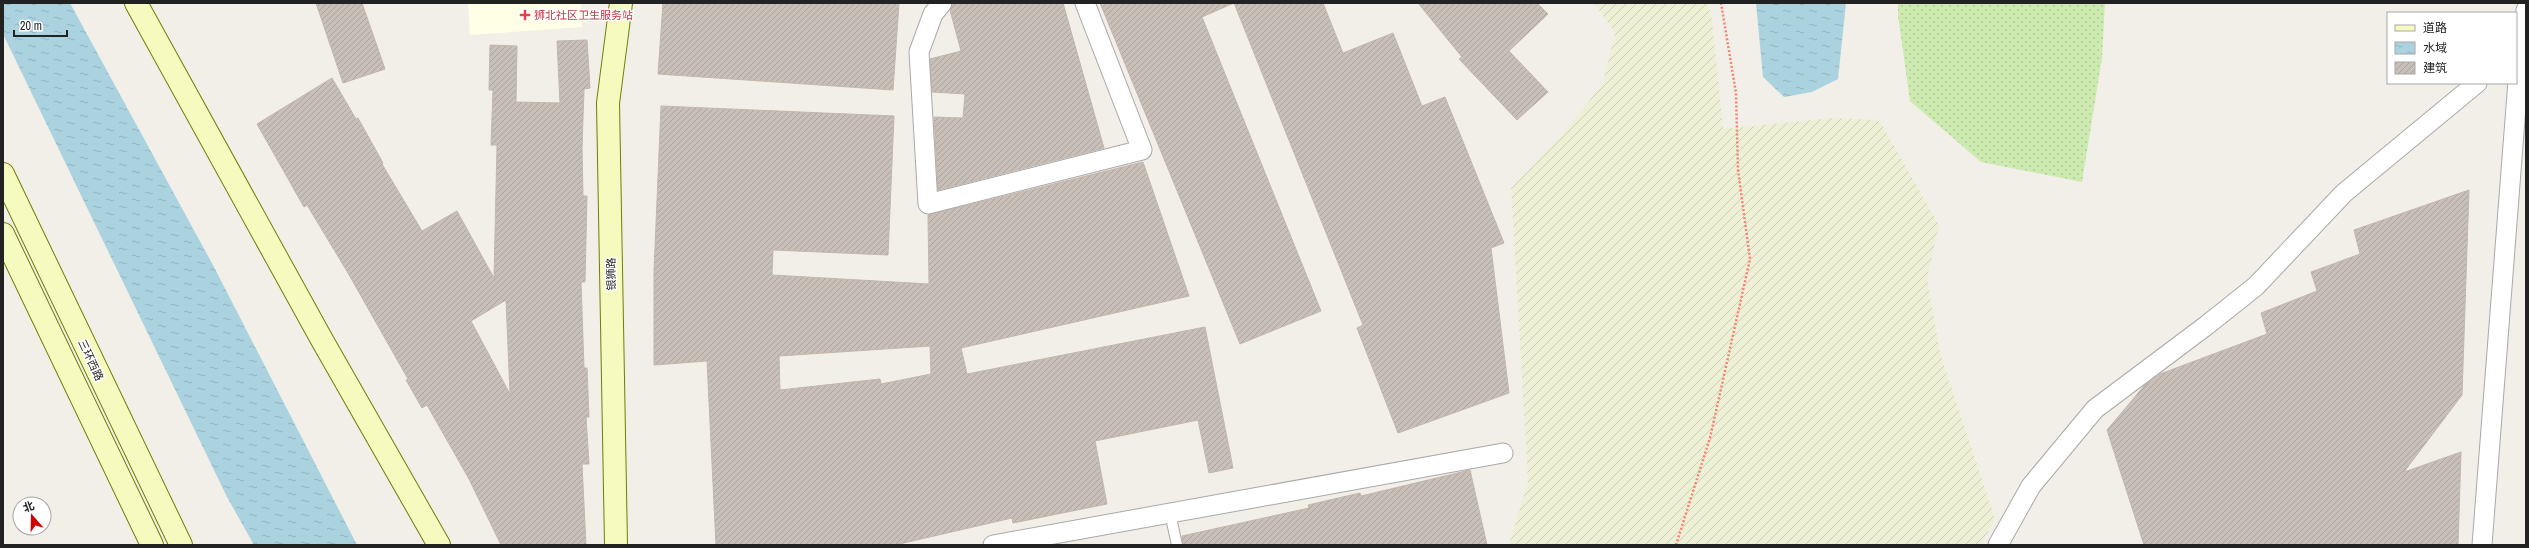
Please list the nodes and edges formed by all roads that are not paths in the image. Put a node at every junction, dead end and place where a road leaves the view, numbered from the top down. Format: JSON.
{"nodes":[{"id":1,"x":136,"y":3,"type":"edge"},
{"id":2,"x":621,"y":3,"type":"edge"},
{"id":3,"x":942,"y":3,"type":"edge"},
{"id":4,"x":1085,"y":3,"type":"edge"},
{"id":5,"x":2526,"y":10,"type":"edge"},
{"id":6,"x":2521,"y":46,"type":"edge"},
{"id":7,"x":2476,"y":84,"type":"edge"},
{"id":8,"x":3,"y":174,"type":"edge"},
{"id":9,"x":3,"y":234,"type":"edge"},
{"id":10,"x":1503,"y":453,"type":"dead end"},
{"id":11,"x":1170,"y":513,"type":"junction"},
{"id":12,"x":152,"y":545,"type":"edge"},
{"id":13,"x":181,"y":545,"type":"edge"},
{"id":14,"x":439,"y":545,"type":"edge"},
{"id":15,"x":616,"y":545,"type":"edge"},
{"id":16,"x":993,"y":545,"type":"edge"},
{"id":17,"x":1177,"y":545,"type":"edge"},
{"id":18,"x":1998,"y":545,"type":"edge"},
{"id":19,"x":2482,"y":545,"type":"edge"}],
"edges":[{"from":1,"to":14,"type":"main road"},
{"from":2,"to":15,"type":"main road","name":"银狮路"},
{"from":3,"to":4,"type":"street"},
{"from":5,"to":6,"type":"street"},
{"from":6,"to":19,"type":"street"},
{"from":7,"to":18,"type":"street"},
{"from":8,"to":13,"type":"main road","name":"三环西路"},
{"from":9,"to":12,"type":"main road"},
{"from":10,"to":11,"type":"street"},
{"from":11,"to":16,"type":"street"},
{"from":11,"to":17,"type":"lane"}]}
